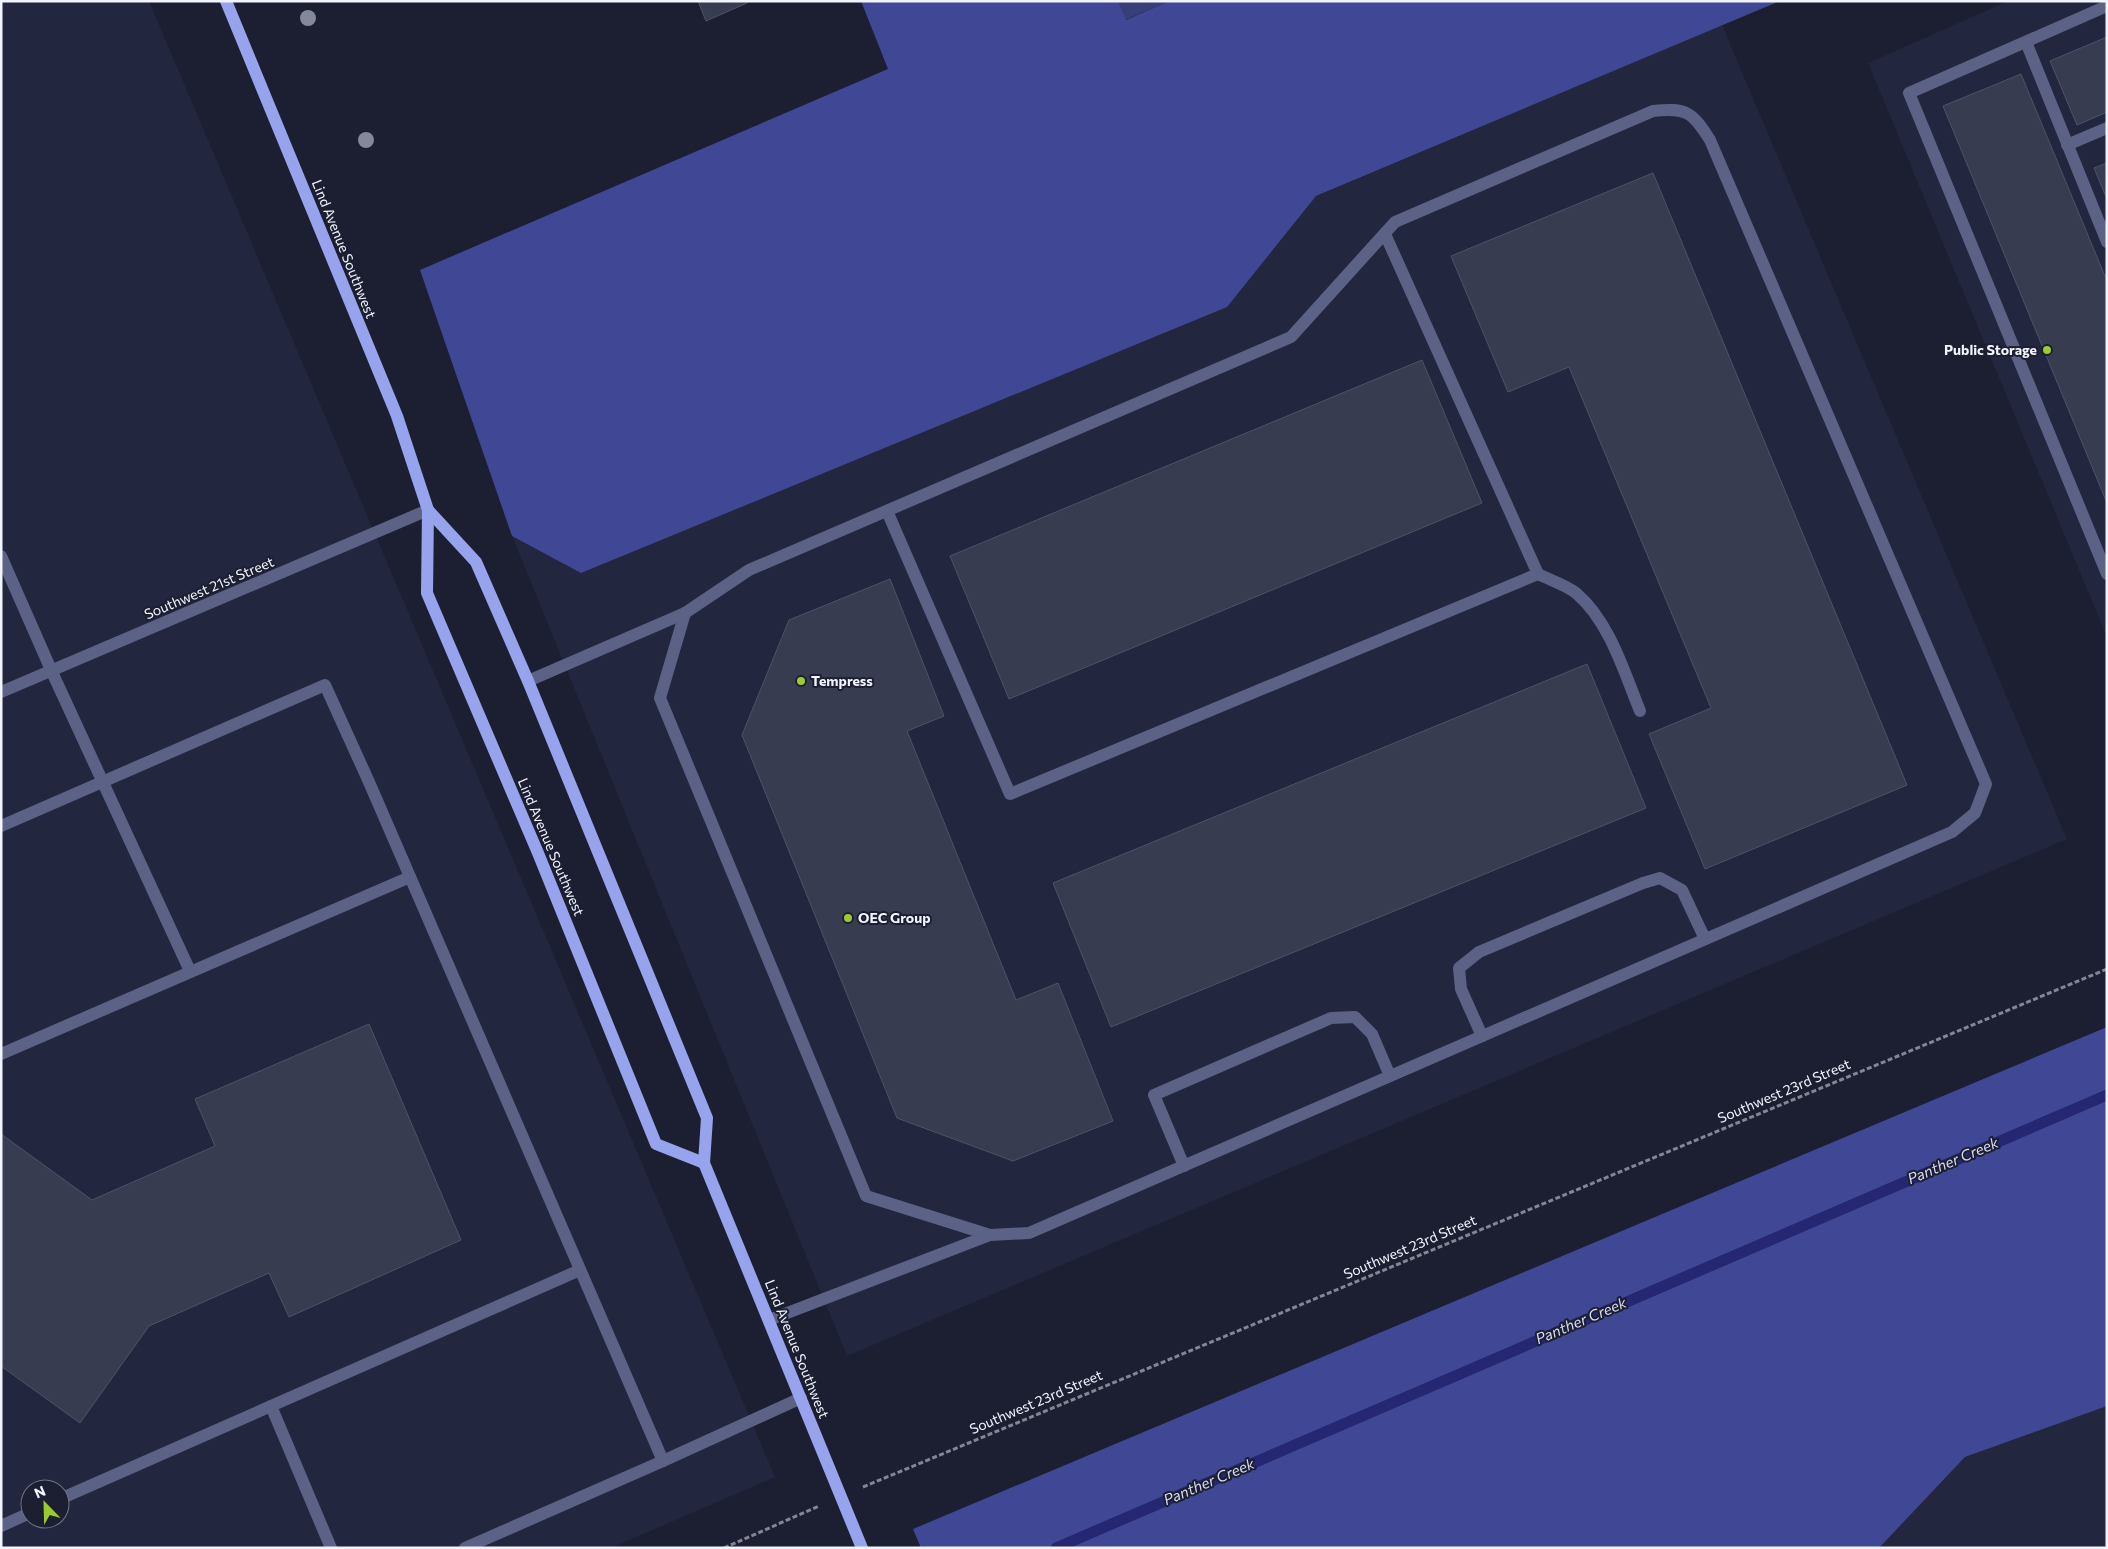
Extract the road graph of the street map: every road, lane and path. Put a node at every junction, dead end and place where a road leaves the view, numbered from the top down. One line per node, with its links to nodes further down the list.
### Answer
1 (226, 1): 8 (main road, Lind Avenue Southwest)
2 (2107, 6): 3 (street)
3 (2026, 42): 5 (street); 12 (street)
4 (2107, 128): 5 (street)
5 (2067, 145): 7 (street)
6 (1385, 234): 9 (street); 11 (street); 21 (street)
7 (2107, 242)
8 (428, 510): 14 (street, Southwest 21st Street); 15 (main road, Lind Avenue Southwest); 27 (main road, Lind Avenue Southwest)
9 (887, 511): 11 (street); 13 (street)
10 (1, 556): 14 (street)
11 (1538, 574): 17 (street)
12 (2107, 574)
13 (685, 613): 15 (street); 29 (street)
14 (52, 672): 16 (street, Southwest 21st Street); 18 (street)
15 (528, 681): 27 (main road, Lind Avenue Southwest)
16 (1, 692)
17 (1640, 711)
18 (103, 782): 19 (street); 20 (street); 23 (street)
19 (1, 826)
20 (410, 877): 23 (street); 30 (street)
21 (1705, 939): 24 (street); 24 (street)
22 (2107, 969): 36 (path, Southwest 23rd Street)
23 (190, 971): 25 (street)
24 (1482, 1036): 26 (street)
25 (1, 1054)
26 (1390, 1076): 28 (street); 28 (street)
27 (704, 1162): 31 (main road, Lind Avenue Southwest)
28 (1184, 1166): 29 (street)
29 (990, 1236): 31 (street)
30 (580, 1270): 33 (street); 34 (street)
31 (769, 1320): 32 (main road, Lind Avenue Southwest)
32 (801, 1398): 34 (street); 36 (main road, Lind Avenue Southwest)
33 (271, 1406): 35 (street); 39 (street)
34 (663, 1461): 40 (street)
35 (70, 1496)
36 (841, 1496): 41 (path, Southwest 23rd Street); 42 (main road, Lind Avenue Southwest)
37 (20, 1517): 38 (street)
38 (1, 1526)
39 (331, 1548)
40 (465, 1548)
41 (724, 1548)
42 (862, 1548)

